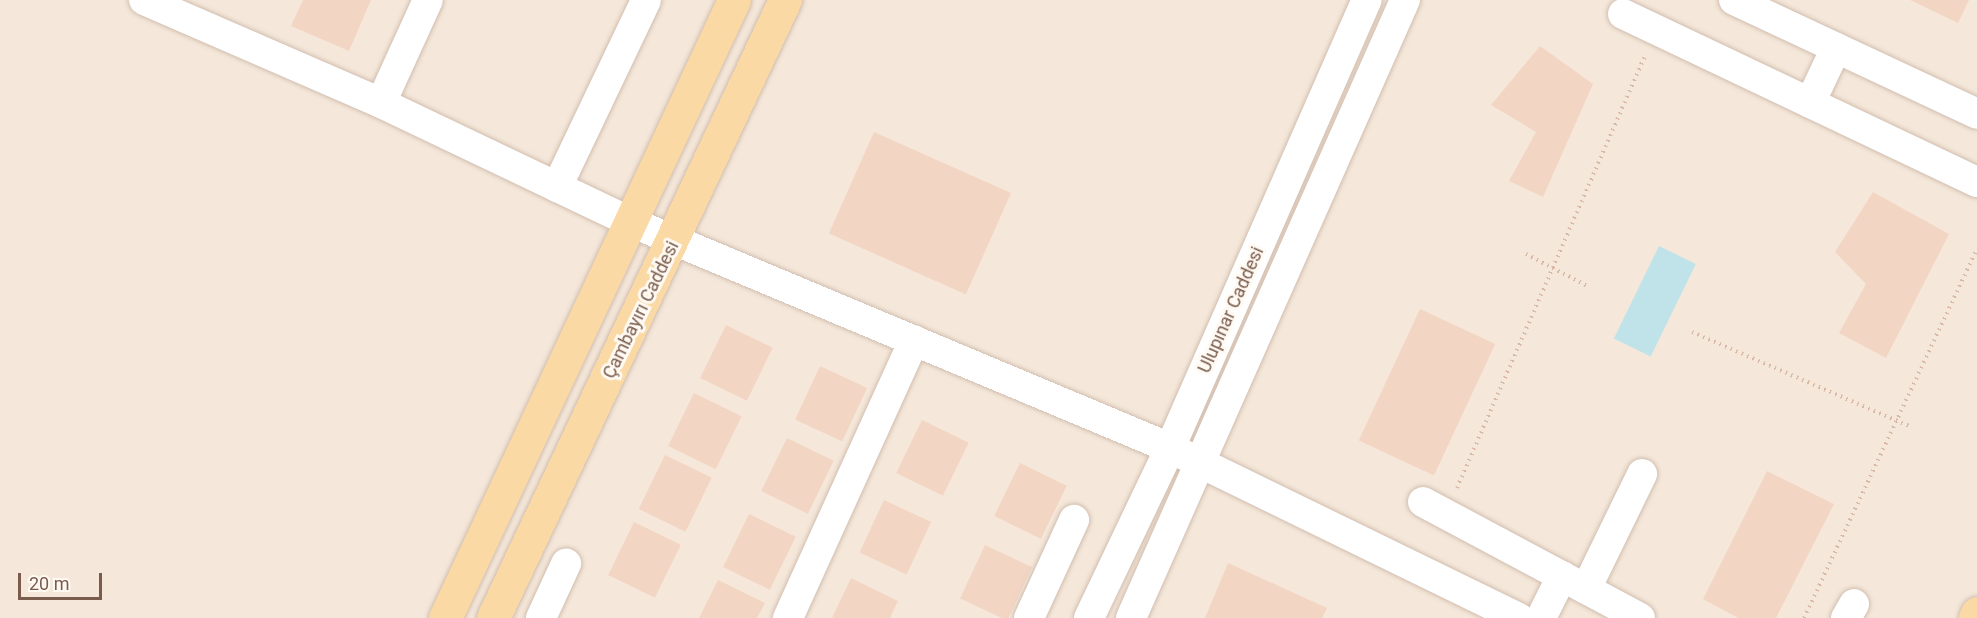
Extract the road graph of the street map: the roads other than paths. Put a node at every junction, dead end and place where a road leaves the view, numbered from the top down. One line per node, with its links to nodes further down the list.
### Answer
1 (145, 0): 11 (street)
2 (428, 0): 11 (street)
3 (646, 0): 15 (street)
4 (734, 0): 16 (main road)
5 (784, 0): 17 (main road, Çambayırı Caddesi)
6 (1367, 0): 19 (street, Ulupınar Caddesi)
7 (1405, 0): 20 (street, Ulupınar Caddesi)
8 (1734, 0): 10 (street)
9 (1623, 14): 12 (street)
10 (1836, 48): 12 (street); 13 (street)
11 (381, 103): 15 (street)
12 (1810, 103): 14 (street)
13 (1977, 114)
14 (1977, 182)
15 (557, 187): 16 (street)
16 (633, 223): 17 (street); 27 (main road)
17 (674, 239): 18 (street); 28 (main road, Çambayırı Caddesi)
18 (914, 340): 19 (street); 30 (street)
19 (1170, 448): 20 (street); 32 (street, Ulupınar Caddesi)
20 (1203, 465): 33 (street, Ulupınar Caddesi); 34 (street)
21 (1642, 474): 25 (street)
22 (1434, 508): 25 (street)
23 (1074, 520): 31 (street)
24 (566, 564): 29 (street)
25 (1574, 583): 35 (street); 36 (street)
26 (1977, 613): 37 (main road)
27 (445, 618)
28 (493, 618)
29 (541, 618)
30 (788, 618)
31 (1029, 618)
32 (1089, 618)
33 (1131, 618)
34 (1519, 618)
35 (1541, 618)
36 (1640, 618)
37 (1975, 618)

